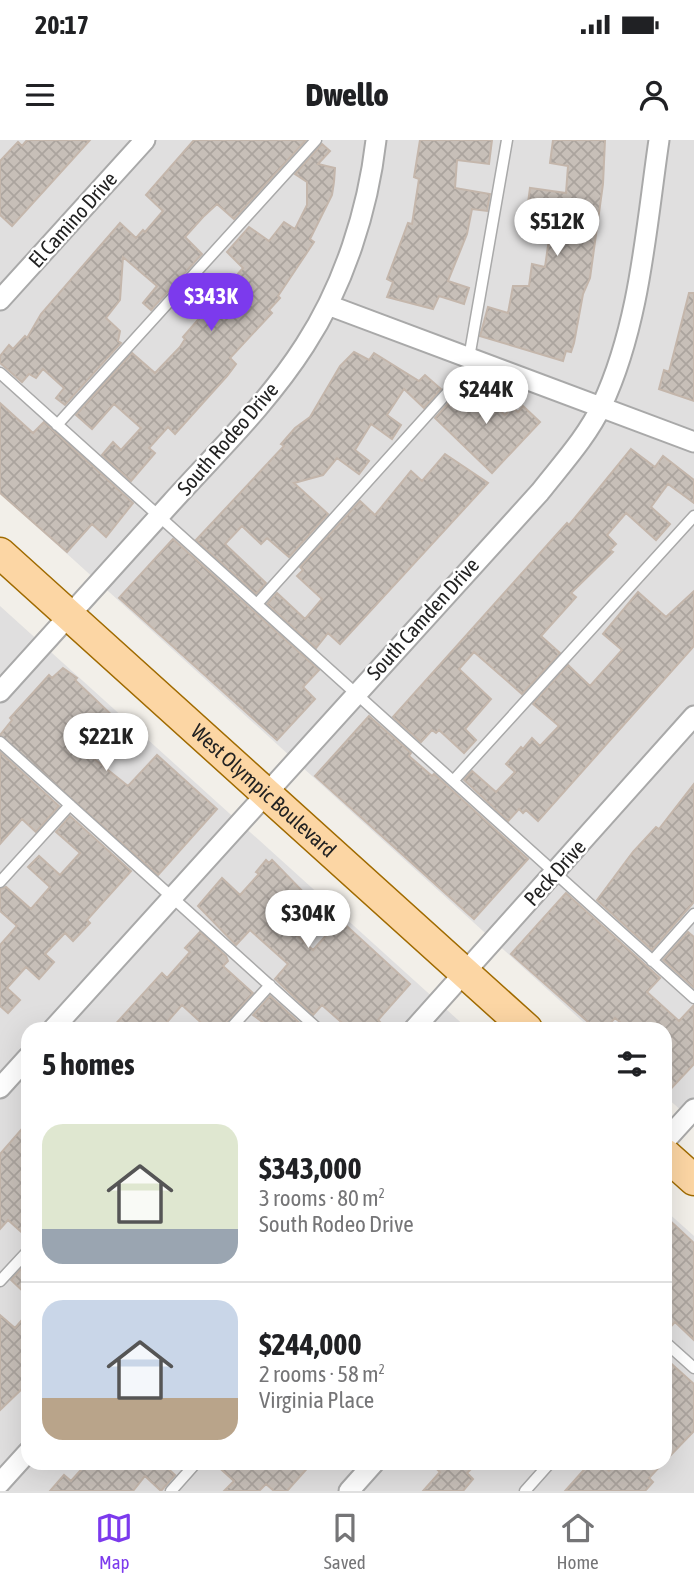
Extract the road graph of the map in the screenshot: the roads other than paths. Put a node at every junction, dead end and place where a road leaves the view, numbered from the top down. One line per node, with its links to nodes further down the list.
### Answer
1 (145, 140): 6 (street, El Camino Drive)
2 (316, 140): 11 (lane)
3 (376, 140): 7 (street, South Rodeo Drive)
4 (508, 140): 8 (lane)
5 (659, 140): 10 (street, South Camden Drive)
6 (0, 300)
7 (328, 304): 8 (street); 14 (street, South Rodeo Drive)
8 (473, 359): 10 (street); 16 (lane)
9 (0, 373): 11 (lane)
10 (601, 407): 12 (street); 19 (street, South Camden Drive)
11 (57, 425): 14 (lane)
12 (694, 442)
13 (694, 516): 22 (lane)
14 (159, 517): 16 (lane); 17 (street, South Rodeo Drive)
15 (0, 553): 17 (main road, West Olympic Boulevard)
16 (257, 604): 19 (lane)
17 (69, 615): 18 (street, South Rodeo Drive); 23 (main road, West Olympic Boulevard)
18 (0, 692)
19 (356, 694): 22 (lane); 23 (street, South Camden Drive)
20 (694, 716): 25 (street, Peck Drive)
21 (0, 742): 24 (lane)
22 (453, 781): 25 (lane)
23 (266, 793): 27 (street, South Camden Drive); 30 (main road, West Olympic Boulevard)
24 (70, 805): 26 (lane); 27 (lane)
25 (556, 873): 29 (lane); 30 (street, Peck Drive)
26 (0, 882)
27 (172, 897): 31 (lane); 33 (street, South Camden Drive)
28 (694, 914): 29 (lane)
29 (652, 961): 32 (lane)
30 (465, 973): 36 (street, Peck Drive); 37 (main road, West Olympic Boulevard)
31 (270, 985): 34 (lane); 35 (lane)
32 (694, 998)
33 (59, 1022)
34 (236, 1022)
35 (310, 1022)
36 (420, 1022)
37 (519, 1022)
38 (21, 1065): 39 (street)
39 (0, 1088)
40 (694, 1109): 41 (street)
41 (672, 1133)
42 (672, 1160): 43 (main road)
43 (694, 1180)
44 (21, 1258): 45 (lane)
45 (0, 1281)
46 (672, 1348): 47 (lane)
47 (694, 1368)
48 (21, 1460): 52 (street)
49 (190, 1470): 53 (lane)
50 (368, 1470): 54 (street)
51 (544, 1470): 55 (lane)
52 (0, 1483)
53 (171, 1491)
54 (349, 1491)
55 (525, 1491)

